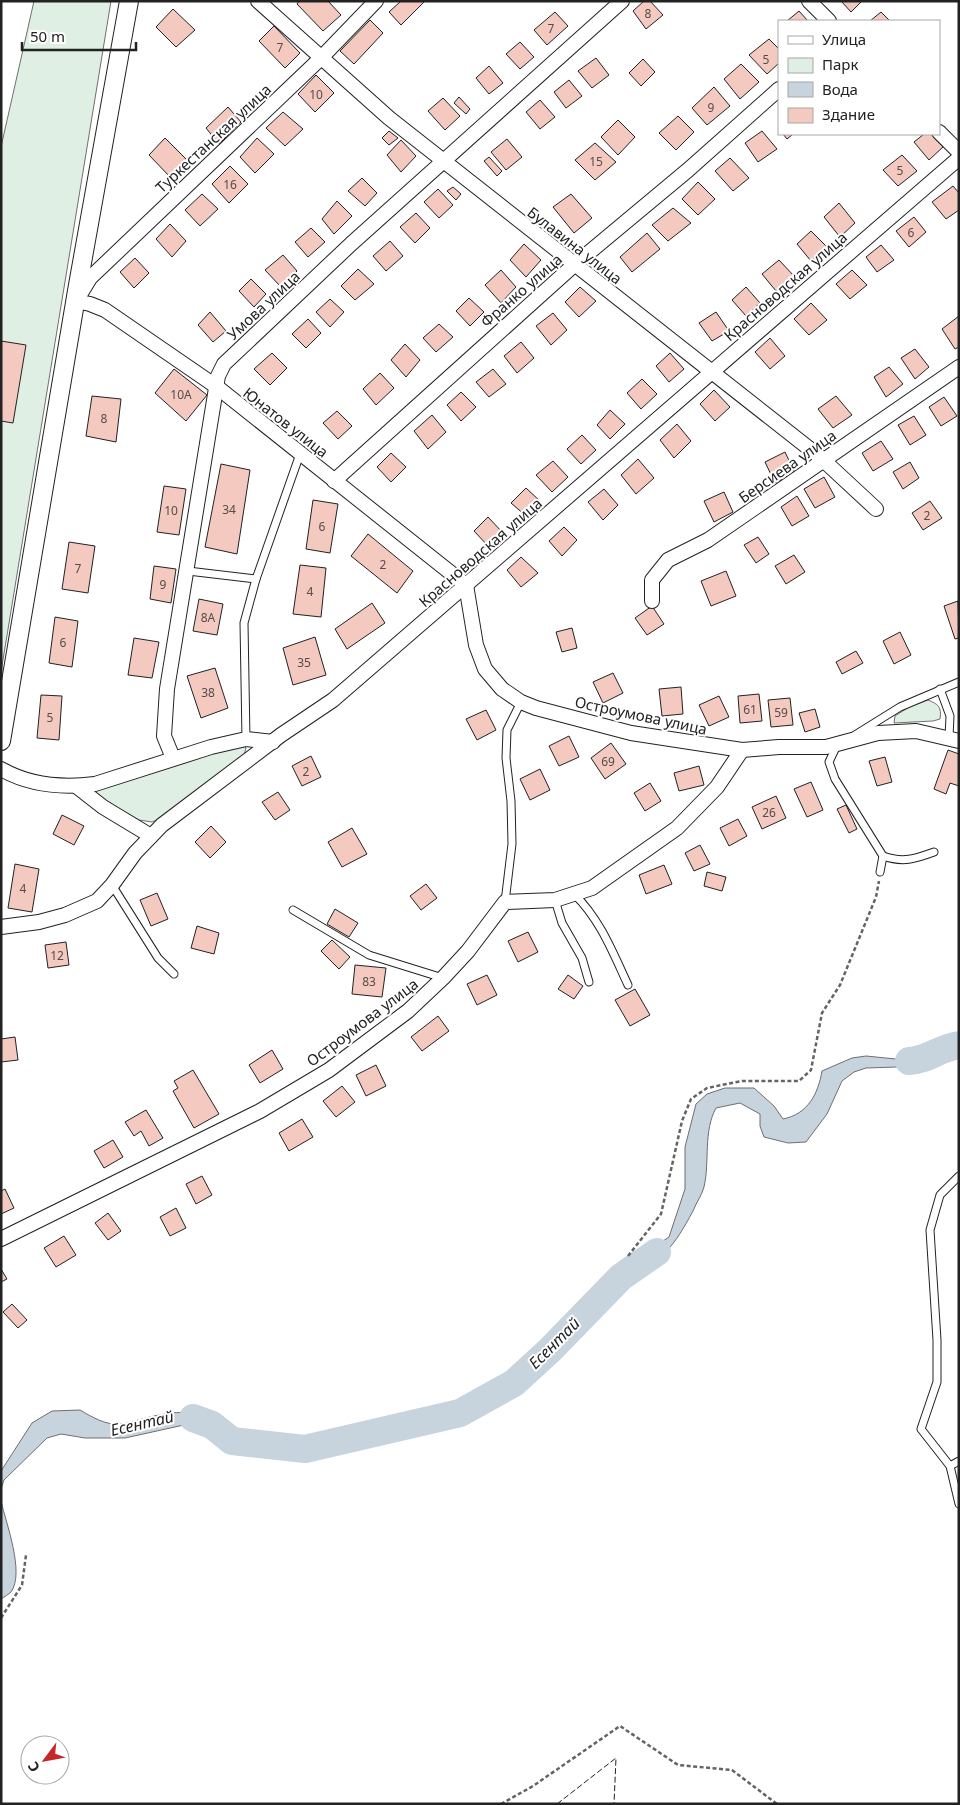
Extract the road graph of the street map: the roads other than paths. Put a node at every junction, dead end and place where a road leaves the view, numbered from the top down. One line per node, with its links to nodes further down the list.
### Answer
1 (129, 1): 14 (street)
2 (258, 1): 7 (street, Булавина улица)
3 (376, 1): 7 (street, Туркестанская улица)
4 (622, 1): 12 (street, Умова улица)
5 (809, 1): 6 (street)
6 (828, 20)
7 (321, 58): 12 (street, Булавина улица); 14 (street, Туркестанская улица)
8 (778, 90): 13 (street, Франко улица)
9 (940, 133): 10 (street)
10 (959, 152)
11 (959, 158): 16 (street, Красноводская улица)
12 (443, 161): 13 (street, Булавина улица); 17 (street, Умова улица)
13 (574, 265): 16 (street, Булавина улица); 20 (street, Франко улица)
14 (76, 301): 17 (street, Юнатов улица); 31 (street)
15 (959, 368): 19 (street, Берсиева улица)
16 (711, 372): 19 (street, Булавина улица); 24 (street, Красноводская улица)
17 (217, 388): 18 (street, Юнатов улица); 22 (street, Умова улица)
18 (300, 454): 20 (street, Юнатов улица); 23 (lane)
19 (824, 461): 21 (street, Булавина улица); 25 (street, Берсиева улица)
20 (334, 480): 24 (street, Юнатов улица)
21 (876, 509)
22 (188, 571): 23 (lane); 35 (street, Умова улица)
23 (256, 580): 29 (lane)
24 (466, 585): 28 (street, Остроумова улица); 32 (street, Красноводская улица)
25 (652, 601)
26 (959, 682): 27 (lane)
27 (940, 689): 30 (lane); 33 (lane)
28 (521, 702): 34 (street, Остроумова улица); 45 (lane)
29 (246, 739): 32 (street); 35 (street)
30 (954, 739): 33 (street, Остроумова улица)
31 (1, 741)
32 (273, 742): 38 (street, Красноводская улица)
33 (836, 746): 34 (street, Остроумова улица); 40 (lane)
34 (742, 750): 43 (street)
35 (173, 758): 37 (street)
36 (1, 769): 37 (street)
37 (76, 786): 38 (street)
38 (151, 836): 42 (street, Красноводская улица)
39 (934, 852): 40 (lane)
40 (883, 856): 41 (lane)
41 (880, 872)
42 (112, 885): 47 (street, Красноводская улица); 48 (lane)
43 (574, 894): 44 (street); 51 (lane)
44 (555, 900): 45 (street); 50 (lane)
45 (506, 902): 49 (street, Остроумова улица)
46 (294, 910): 49 (lane)
47 (1, 927)
48 (174, 974)
49 (444, 978): 53 (street, Остроумова улица)
50 (589, 982)
51 (628, 985)
52 (959, 1176): 55 (lane)
53 (1, 1239)
54 (959, 1461): 55 (lane)
55 (950, 1466): 56 (lane)
56 (959, 1504)

